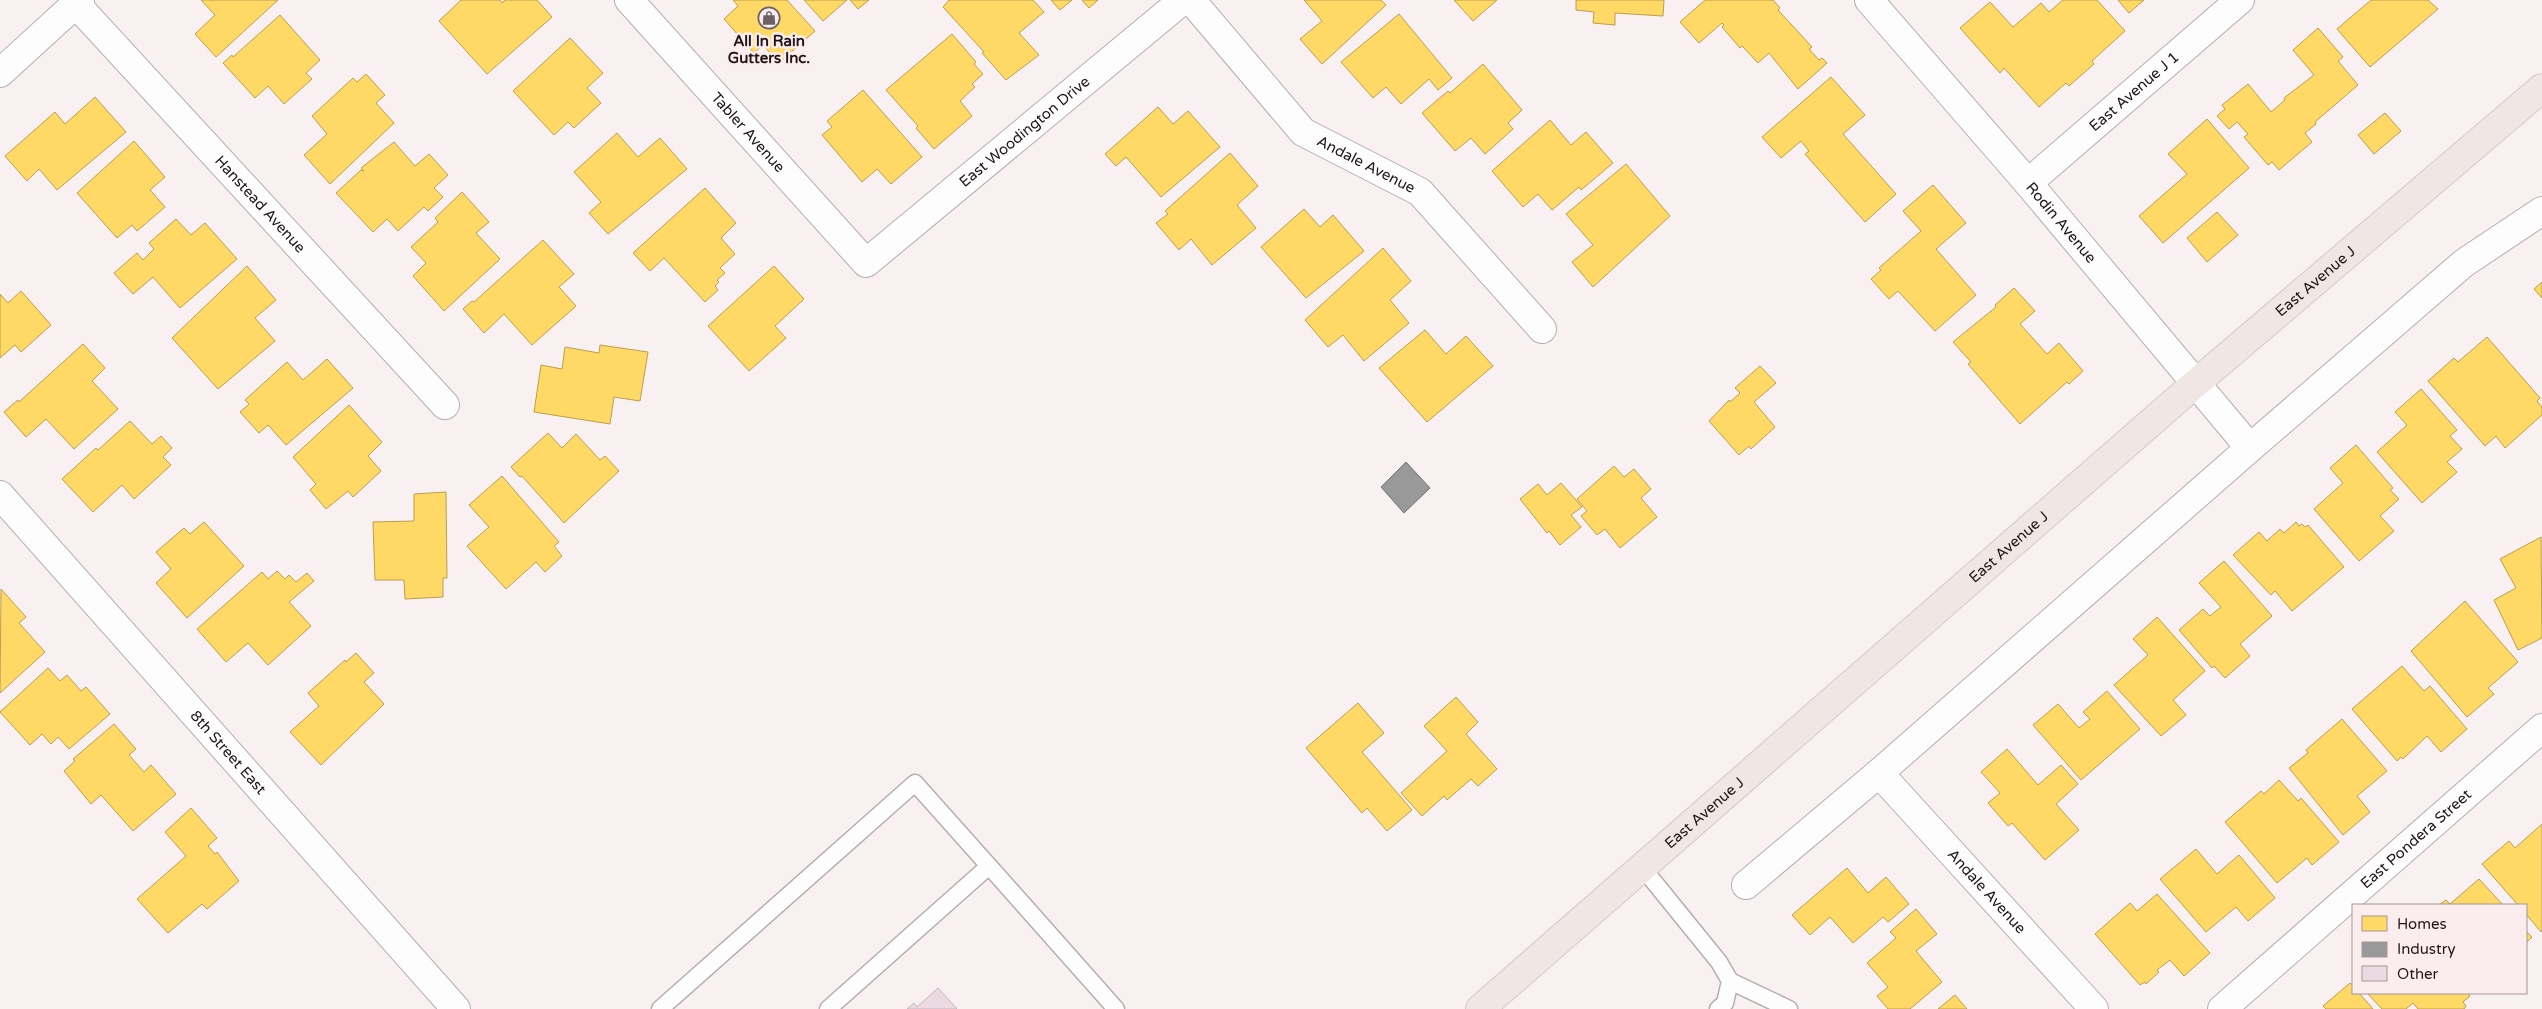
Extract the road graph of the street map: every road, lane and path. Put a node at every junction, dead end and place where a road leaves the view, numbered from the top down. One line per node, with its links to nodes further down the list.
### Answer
1 (629, 0): 11 (street, Tabler Avenue)
2 (1183, 0): 11 (street, East Woodington Drive)
3 (1191, 0): 12 (street, Andale Avenue)
4 (1869, 0): 9 (street, Rodin Avenue)
5 (2240, 0): 9 (street, East Avenue J 1)
6 (78, 2): 7 (street); 14 (street, Hanstead Avenue)
7 (0, 73)
8 (2542, 88): 13 (main road, East Avenue J)
9 (2028, 183): 13 (street, Rodin Avenue)
10 (2542, 211): 15 (street)
11 (866, 263)
12 (1542, 329)
13 (2196, 383): 15 (street, Rodin Avenue); 20 (main road, East Avenue J)
14 (446, 405)
15 (2250, 448): 18 (street)
16 (0, 495): 23 (street, 8th Street East)
17 (2542, 728): 31 (street, East Pondera Street)
18 (1879, 774): 21 (street); 30 (street, Andale Avenue)
19 (989, 866): 24 (lane); 25 (lane); 26 (lane)
20 (1642, 867): 22 (lane); 27 (main road, East Avenue J)
21 (1746, 885)
22 (1730, 981): 28 (lane); 29 (lane)
23 (456, 1009)
24 (660, 1009)
25 (828, 1009)
26 (1116, 1009)
27 (1480, 1009)
28 (1718, 1009)
29 (1788, 1009)
30 (2094, 1009)
31 (2222, 1009)

